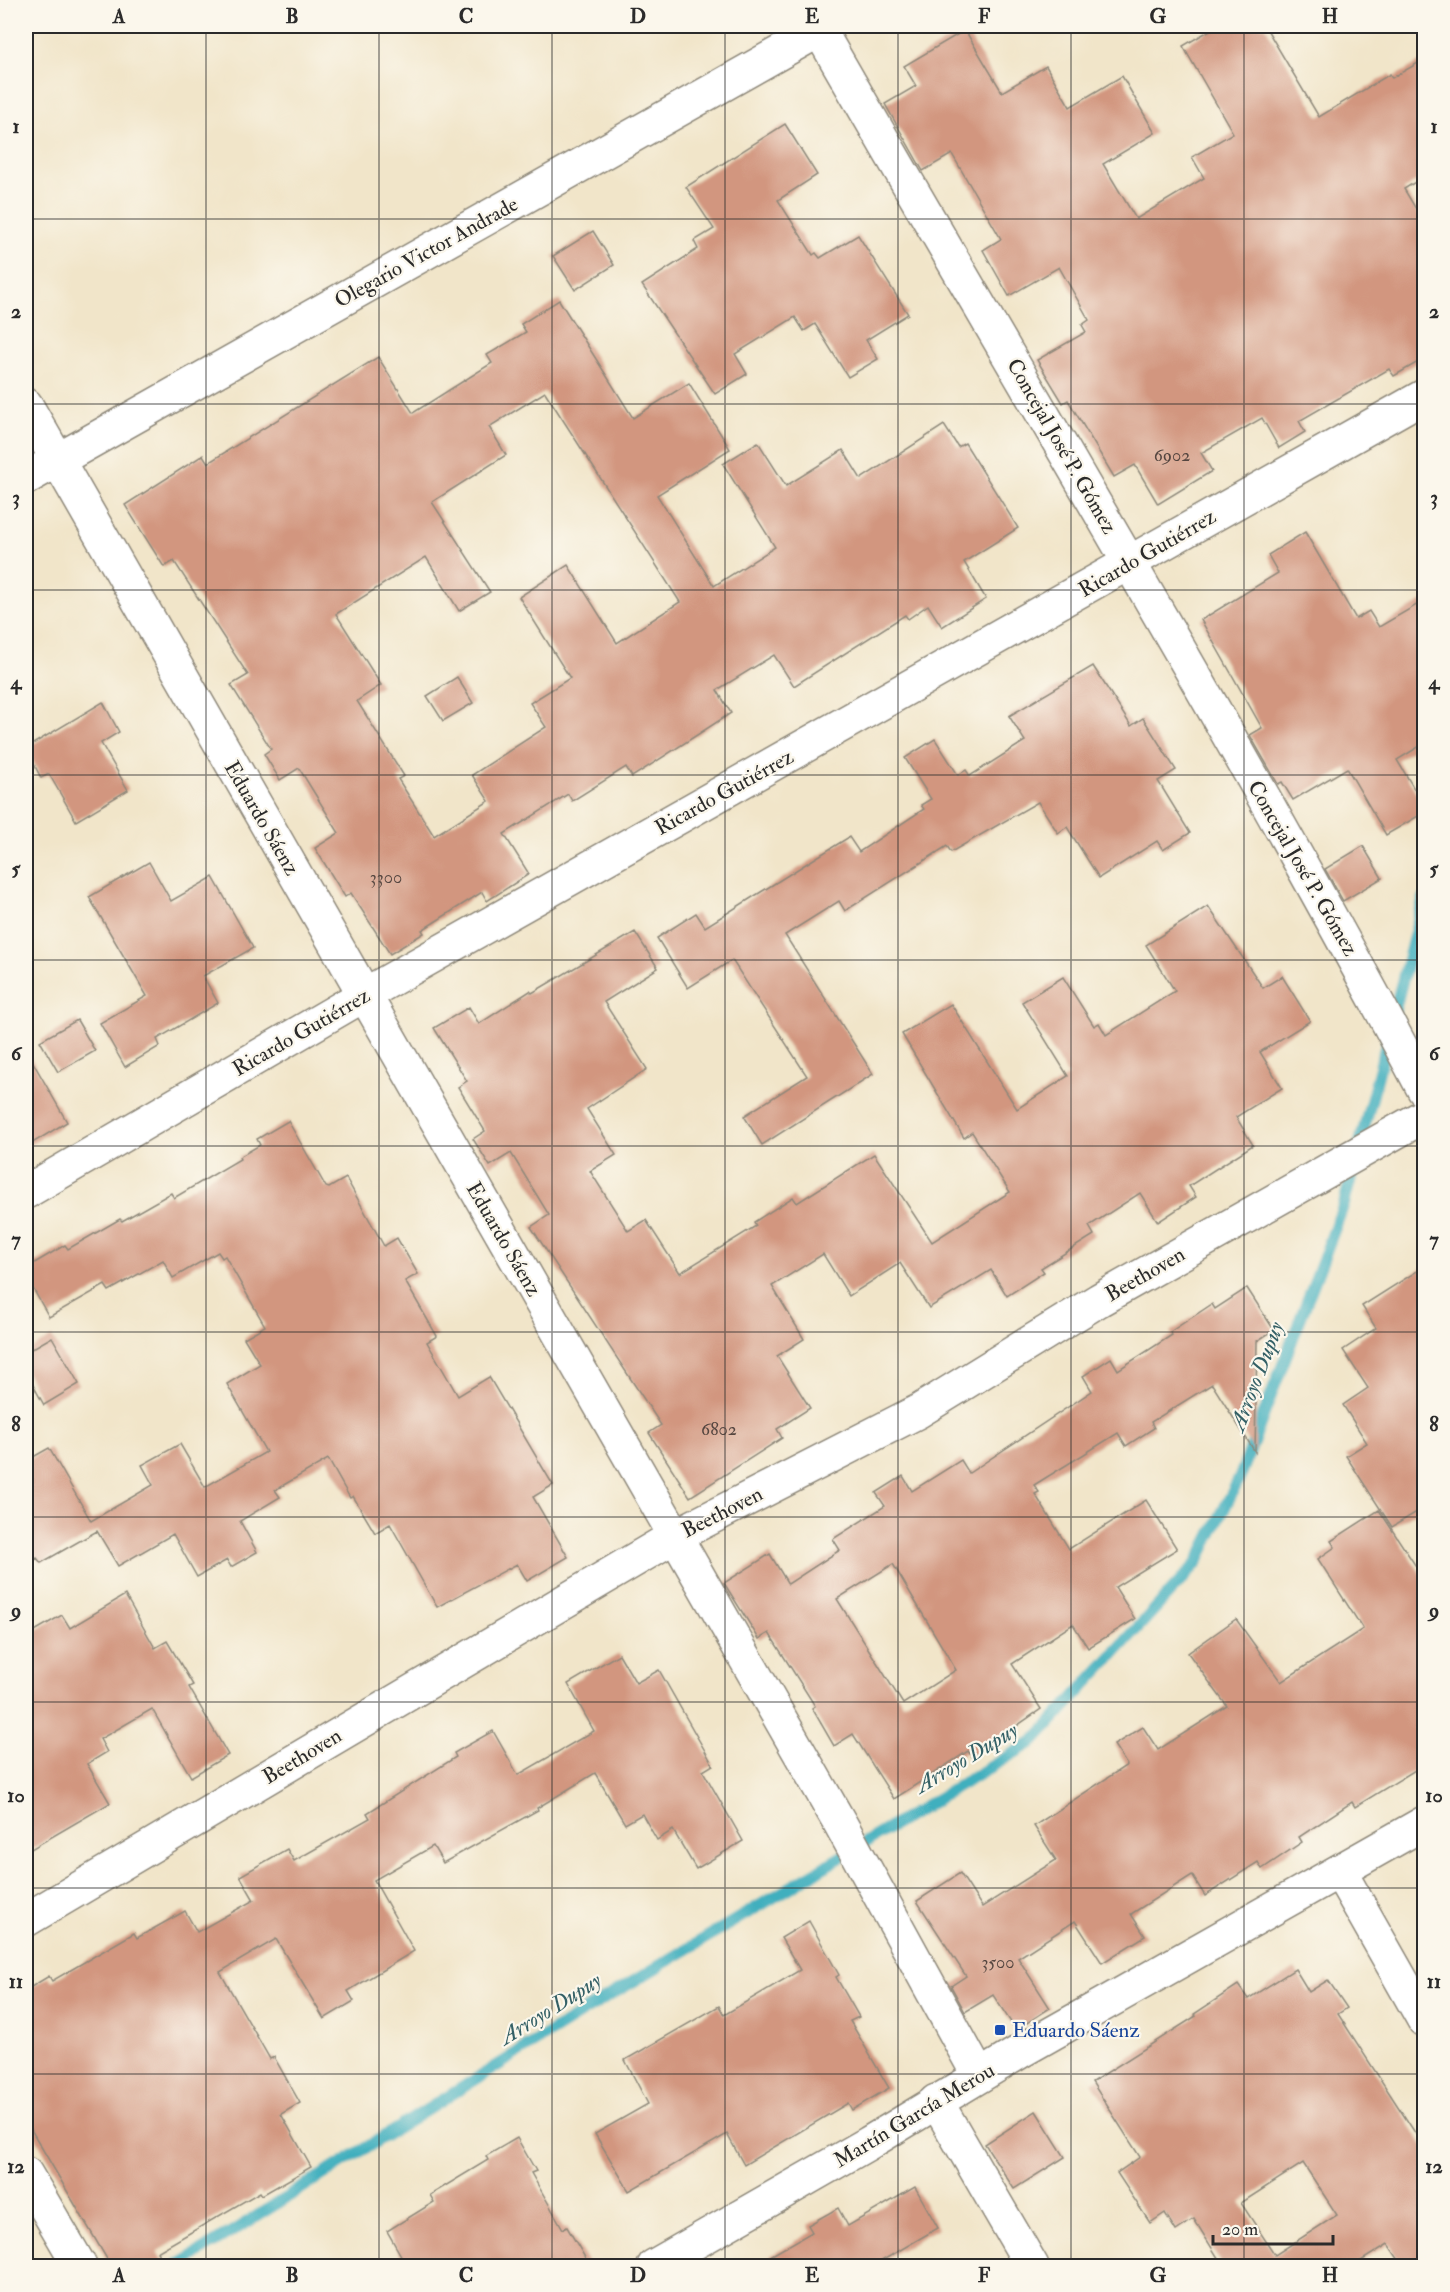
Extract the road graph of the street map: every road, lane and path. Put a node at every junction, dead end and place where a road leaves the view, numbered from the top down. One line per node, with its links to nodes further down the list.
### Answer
1 (821, 27): 4 (street, Olegario Victor Andrade); 6 (street, Concejal José P. Gómez)
2 (1425, 396): 6 (street, Ricardo Gutiérrez)
3 (26, 405): 4 (street, Eduardo Sáenz)
4 (57, 460): 5 (street, Olegario Victor Andrade); 7 (street, Eduardo Sáenz)
5 (26, 478)
6 (1131, 563): 7 (street, Ricardo Gutiérrez); 8 (street, Concejal José P. Gómez)
7 (364, 995): 10 (street, Ricardo Gutiérrez); 11 (street, Eduardo Sáenz)
8 (1425, 1090)
9 (1425, 1116): 11 (street, Beethoven)
10 (26, 1192)
11 (675, 1536): 14 (street, Beethoven); 16 (street, Eduardo Sáenz)
12 (1425, 1823): 13 (street, Martín García Merou)
13 (1340, 1872): 15 (street); 16 (street, Martín García Merou)
14 (26, 1920)
15 (1425, 2020)
16 (979, 2076): 17 (street, Martín García Merou)
17 (936, 2101): 20 (street, Martín García Merou); 21 (street)
18 (26, 2174): 19 (street)
19 (80, 2266)
20 (654, 2266)
21 (1032, 2266)

